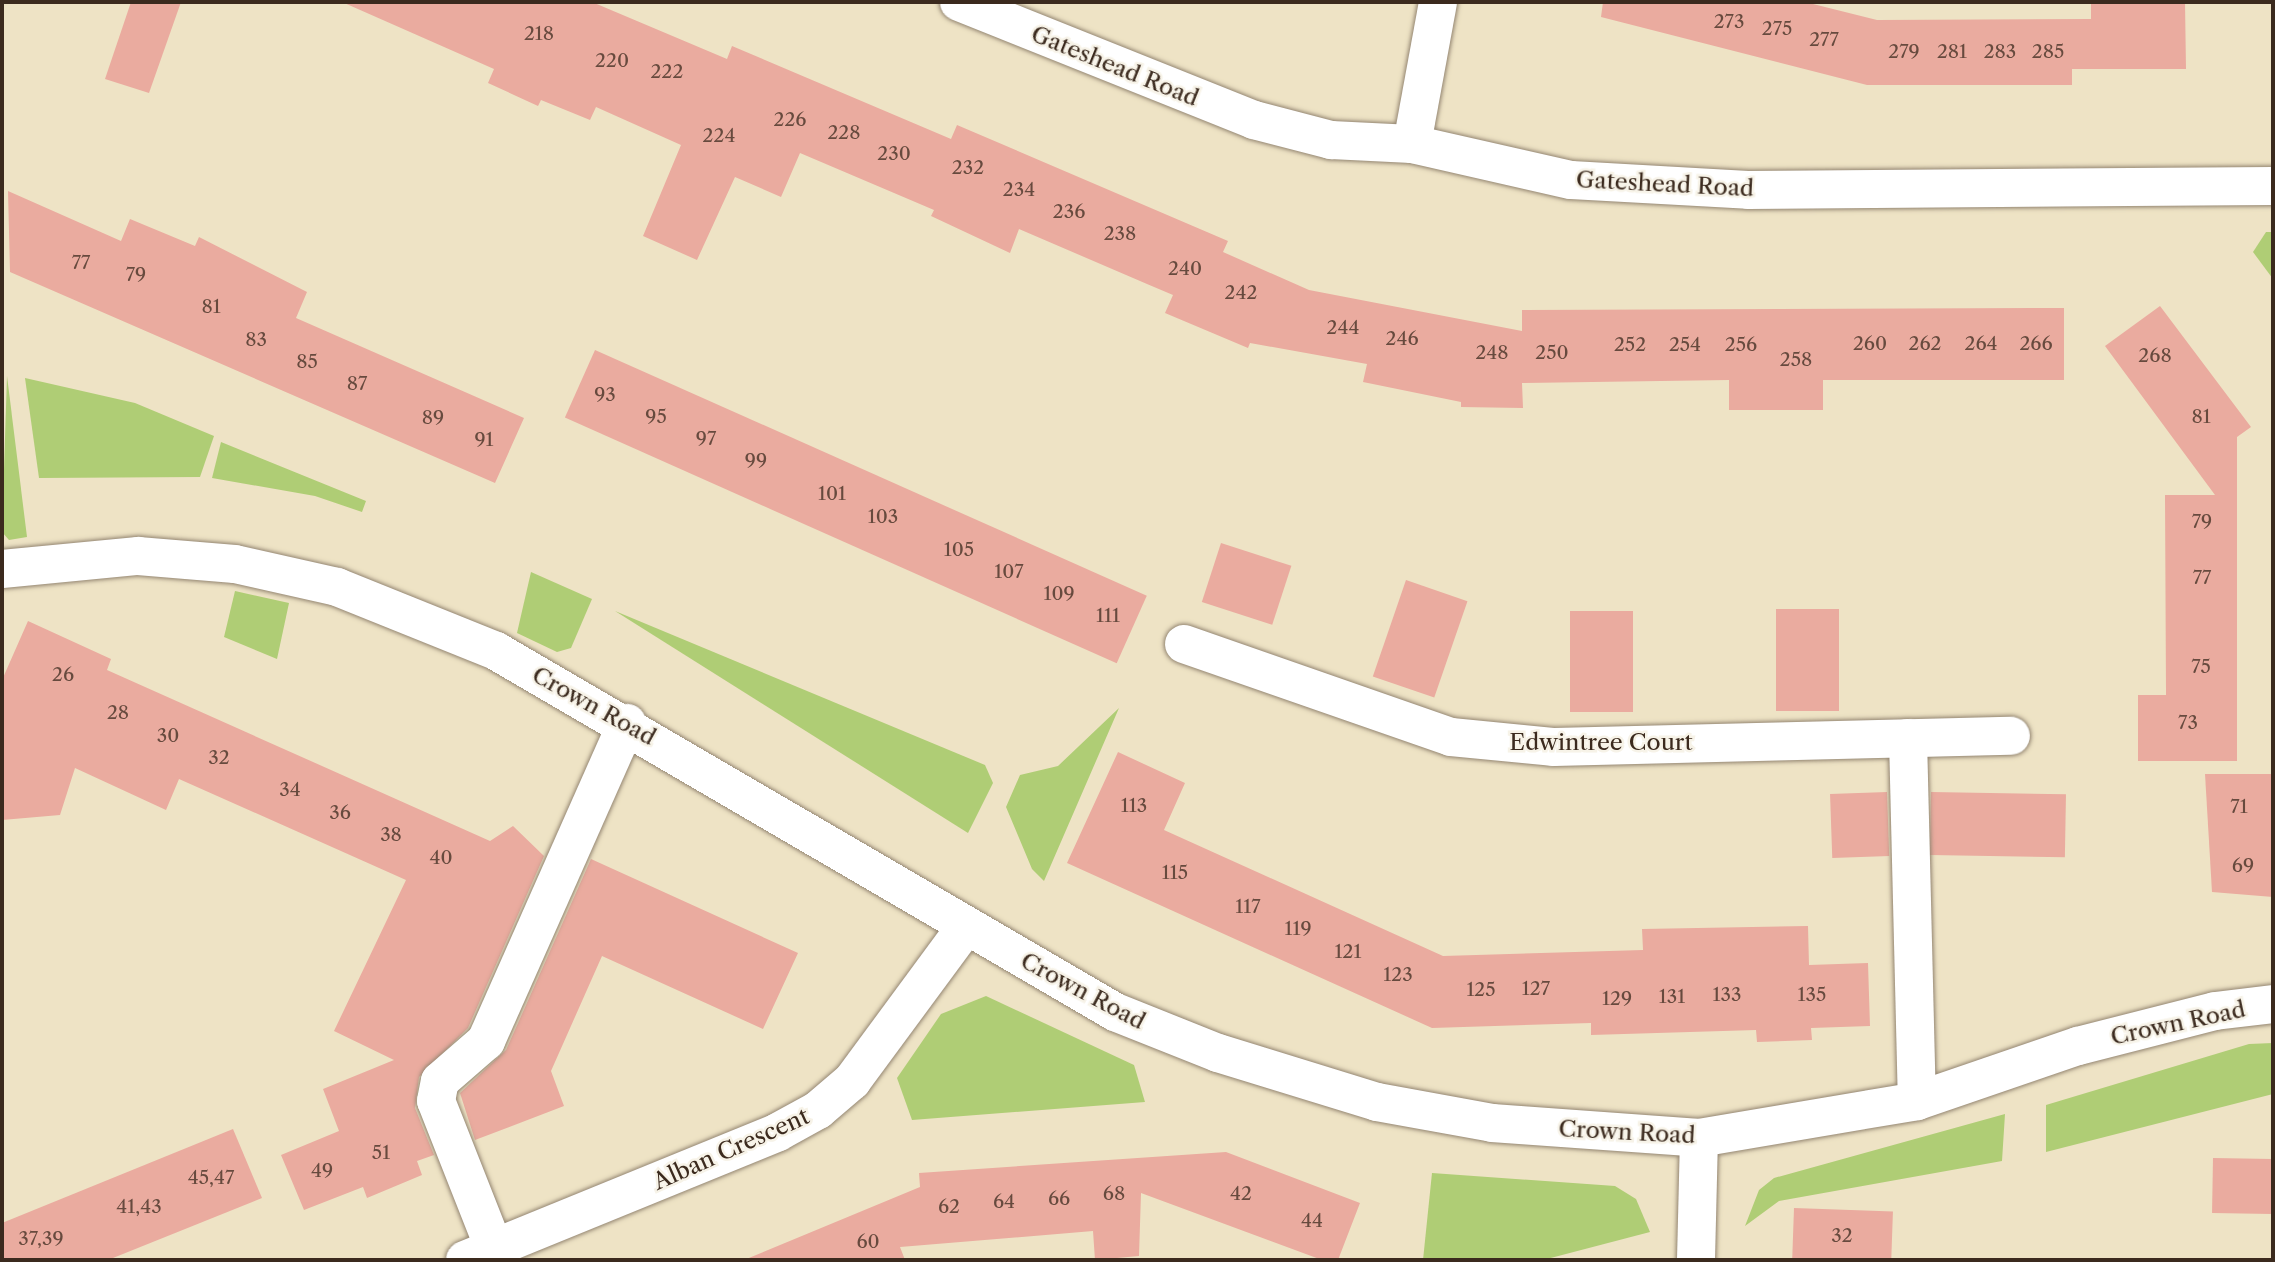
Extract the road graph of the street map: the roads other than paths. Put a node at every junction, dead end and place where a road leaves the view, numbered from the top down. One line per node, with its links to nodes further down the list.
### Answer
1 (960, 2): 3 (street, Gateshead Road)
2 (1438, 2): 3 (street)
3 (1412, 144): 4 (street, Gateshead Road)
4 (2273, 186)
5 (2, 569): 7 (street, Crown Road)
6 (1184, 644): 9 (street, Edwintree Court)
7 (626, 723): 10 (street, Crown Road); 14 (street)
8 (2011, 736): 9 (street, Edwintree Court)
9 (1908, 738): 12 (street)
10 (965, 928): 13 (street, Crown Road); 14 (street, Alban Crescent)
11 (2273, 1003): 12 (street, Crown Road)
12 (1917, 1101): 13 (street, Crown Road)
13 (1699, 1138): 15 (street)
14 (480, 1254)
15 (1696, 1260)

